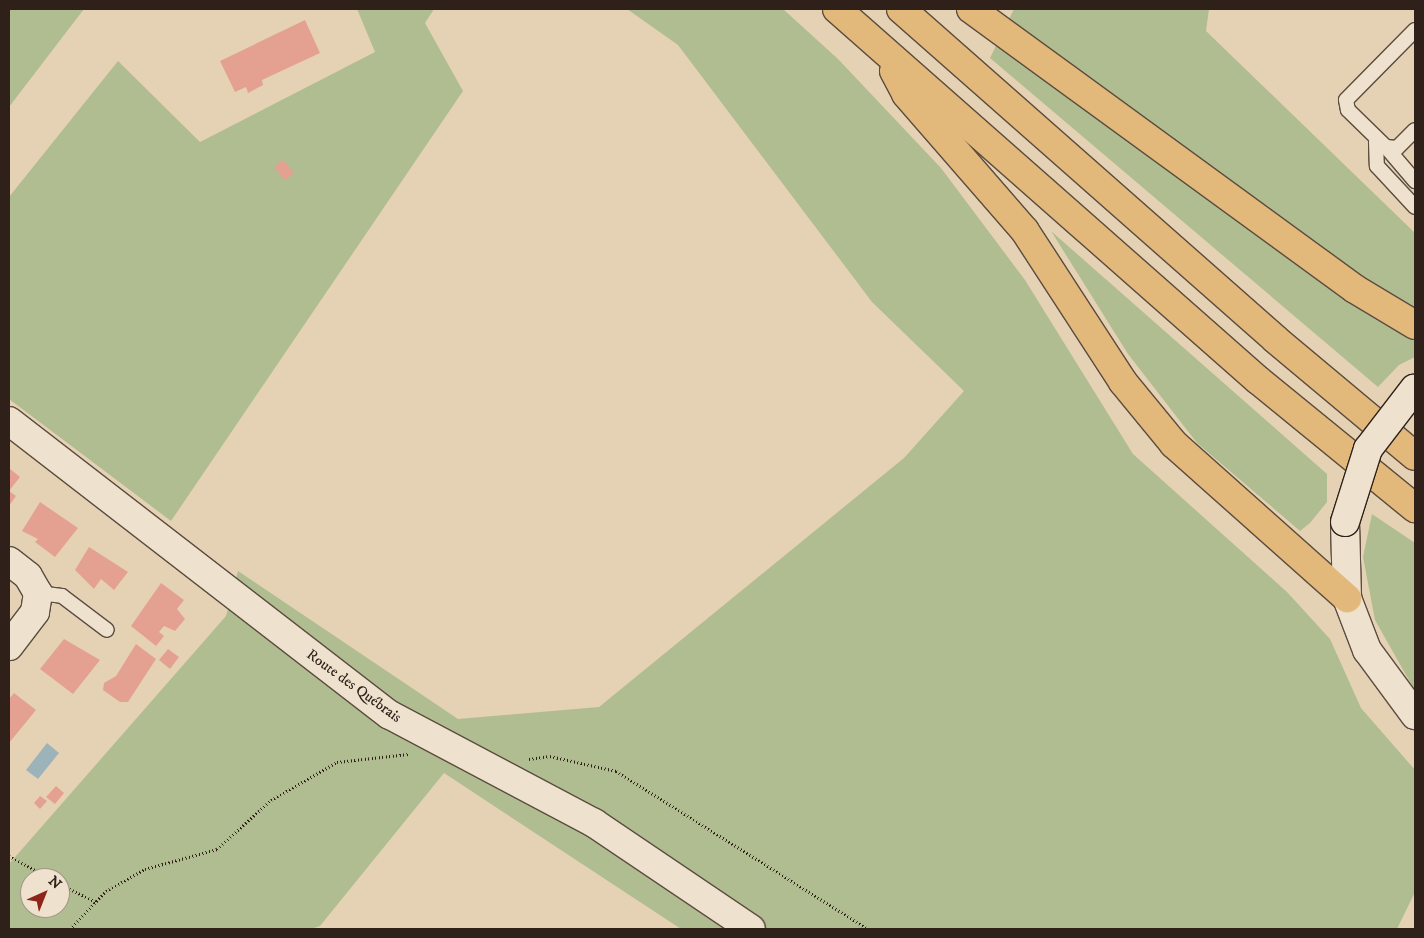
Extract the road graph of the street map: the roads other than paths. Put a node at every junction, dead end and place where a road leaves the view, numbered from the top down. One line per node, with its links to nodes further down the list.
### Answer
1 (837, 9): 5 (highway)
2 (901, 9): 13 (highway)
3 (971, 9): 10 (highway)
4 (1415, 30): 7 (lane)
5 (883, 50): 14 (highway); 17 (highway)
6 (1415, 130): 7 (lane)
7 (1381, 144): 8 (lane); 9 (lane)
8 (1415, 181)
9 (1415, 207)
10 (1415, 325)
11 (1415, 388): 17 (street, bridge)
12 (9, 421): 21 (street, Route des Québrais)
13 (1415, 456)
14 (1415, 508)
15 (9, 561): 16 (street)
16 (38, 593): 18 (lane); 19 (street)
17 (1347, 598): 20 (street)
18 (107, 630)
19 (9, 646)
20 (1415, 715)
21 (751, 929)

